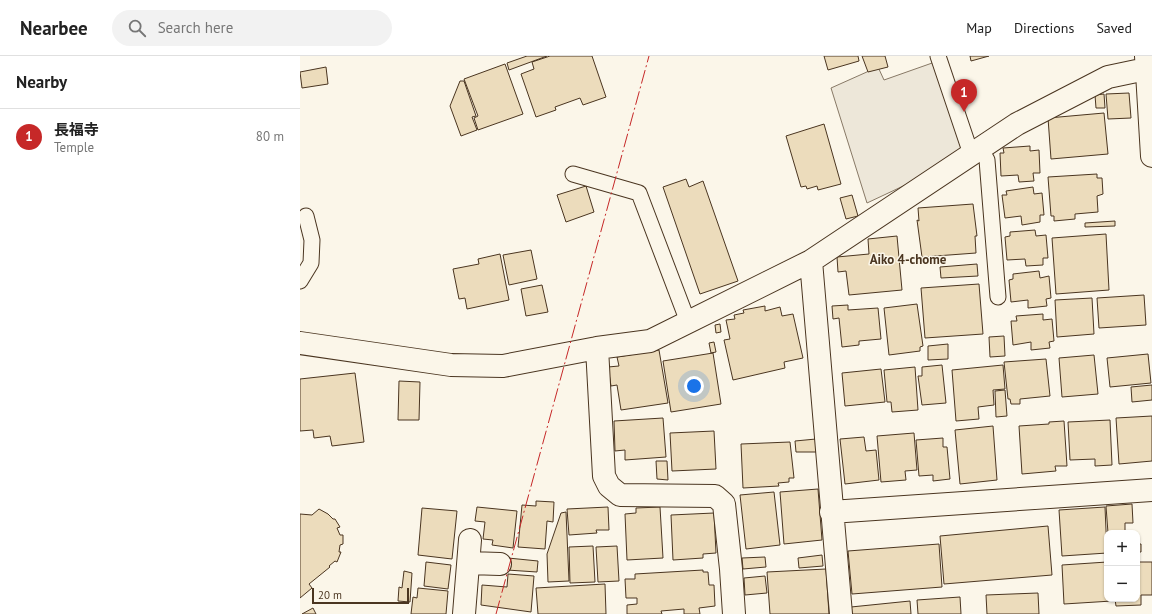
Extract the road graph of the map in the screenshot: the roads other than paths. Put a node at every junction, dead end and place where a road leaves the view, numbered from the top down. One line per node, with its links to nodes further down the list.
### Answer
1 (938, 56): 3 (lane)
2 (1148, 65): 3 (street); 4 (street)
3 (975, 151): 7 (street); 9 (lane)
4 (1152, 156)
5 (573, 174): 10 (lane)
6 (306, 216): 8 (lane)
7 (811, 262): 10 (street); 14 (street)
8 (300, 281)
9 (998, 297)
10 (688, 322): 12 (street)
11 (300, 343): 12 (street)
12 (597, 348): 19 (street)
13 (1152, 490): 14 (street)
14 (831, 512): 20 (street)
15 (470, 540): 16 (street)
16 (469, 563): 17 (street); 18 (street)
17 (500, 564)
18 (464, 614)
19 (734, 614)
20 (841, 614)

